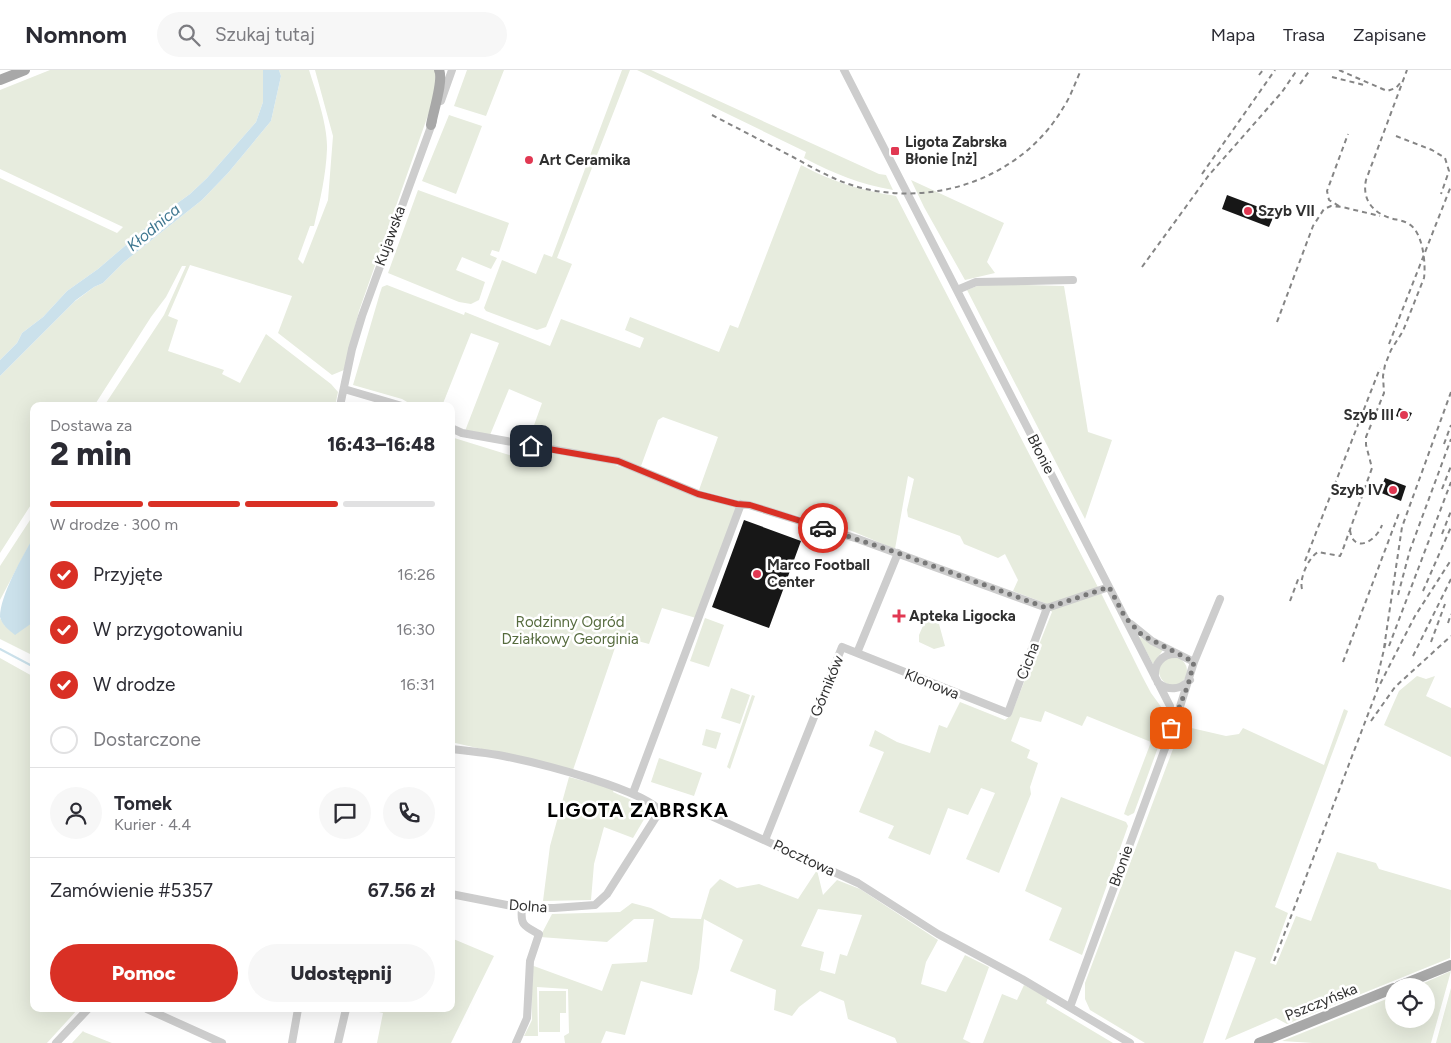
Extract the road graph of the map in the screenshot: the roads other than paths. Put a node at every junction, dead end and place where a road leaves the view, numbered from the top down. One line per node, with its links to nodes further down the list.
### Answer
1 (25, 70): 5 (main road)
2 (439, 70): 6 (main road)
3 (452, 70): 6 (street, Kujawska)
4 (844, 70): 8 (street, Błonie)
5 (0, 80)
6 (431, 125): 9 (street, Kujawska)
7 (1072, 280): 8 (street)
8 (957, 290): 15 (street, Błonie)
9 (344, 389): 10 (street, Kujawska); 11 (street)
10 (341, 402)
11 (388, 402)
12 (455, 430): 13 (street)
13 (741, 504): 14 (street); 27 (street)
14 (898, 553): 17 (street); 19 (street, Górników)
15 (1109, 587): 17 (street); 18 (street, Błonie)
16 (1220, 599): 21 (street, Błonie)
17 (1047, 608): 24 (street, Cicha)
18 (1125, 617): 20 (street, Błonie); 22 (street, Błonie)
19 (856, 653): 24 (street, Klonowa); 29 (street, Górników)
20 (1179, 654): 21 (street, Błonie); 22 (street)
21 (1194, 662): 23 (street, Błonie)
22 (1156, 680): 23 (street); 25 (street, Błonie)
23 (1190, 680): 25 (street, Błonie)
24 (1008, 713)
25 (1172, 726): 35 (street, Błonie)
26 (455, 749): 27 (street)
27 (632, 793): 28 (street)
28 (662, 813): 29 (street, Pocztowa); 31 (street, Dolna)
29 (764, 840): 35 (street, Pocztowa)
30 (455, 895): 31 (street, Dolna)
31 (522, 908): 44 (street)
32 (1451, 965): 33 (main road)
33 (1419, 978)
34 (1385, 992): 46 (main road, Pszczyńska)
35 (1070, 1007): 45 (street, Pocztowa)
36 (85, 1012): 40 (street)
37 (154, 1012): 41 (street)
38 (297, 1012): 42 (street)
39 (345, 1012): 43 (street)
40 (56, 1043)
41 (222, 1043)
42 (292, 1043)
43 (338, 1043)
44 (516, 1043)
45 (1130, 1043)
46 (1259, 1043)

